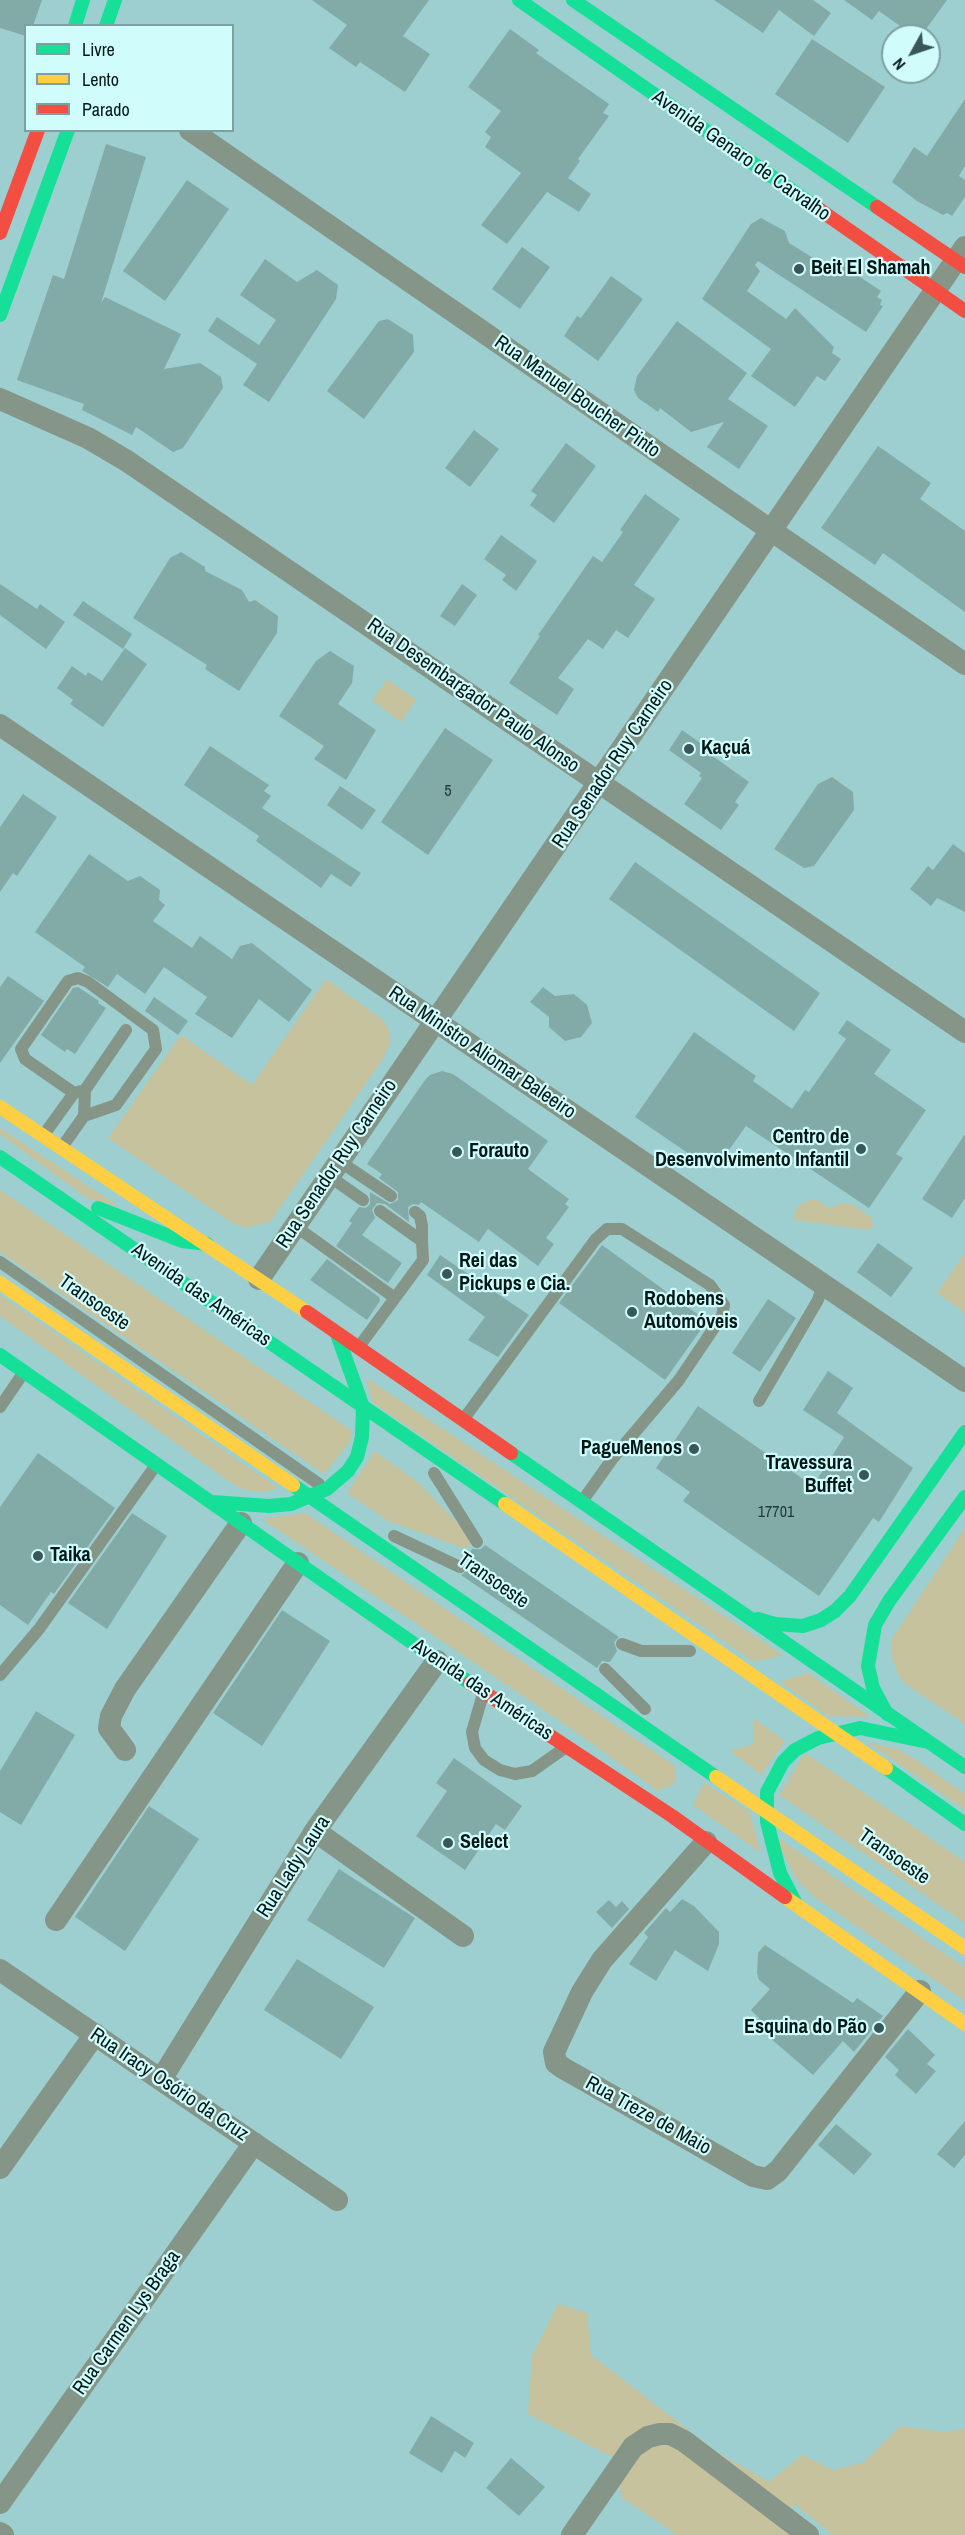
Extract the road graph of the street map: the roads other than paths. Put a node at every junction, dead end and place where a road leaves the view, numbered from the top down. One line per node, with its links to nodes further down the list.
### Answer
1 (84, 0): 5 (main road)
2 (115, 0): 6 (main road)
3 (519, 0): 8 (main road, Avenida Genaro de Carvalho)
4 (573, 0): 7 (main road, Avenida Genaro de Carvalho)
5 (76, 24)
6 (107, 24)
7 (661, 71): 8 (main road); 8 (main road); 16 (main road, Avenida Genaro de Carvalho)
8 (651, 94): 17 (main road, Avenida Genaro de Carvalho)
9 (37, 132): 13 (main road)
10 (67, 132): 14 (main road)
11 (192, 132): 21 (street, Rua Manuel Boucher Pinto)
12 (0, 170): 13 (street)
13 (21, 178): 14 (street); 15 (main road)
14 (47, 186): 19 (main road)
15 (0, 233)
16 (962, 258): 17 (street, Rua Senador Ruy Carneiro)
17 (935, 290): 18 (main road, Avenida Genaro de Carvalho); 21 (street, Rua Senador Ruy Carneiro)
18 (965, 310)
19 (0, 315)
20 (0, 399): 24 (street, Rua Desembargador Paulo Alonso)
21 (771, 531): 22 (street, Rua Manuel Boucher Pinto); 24 (street, Rua Senador Ruy Carneiro)
22 (965, 664)
23 (0, 725): 25 (street, Rua Ministro Aliomar Baleeiro)
24 (600, 783): 25 (street, Rua Senador Ruy Carneiro); 27 (street, Rua Desembargador Paulo Alonso)
25 (436, 1021): 34 (street, Rua Senador Ruy Carneiro); 46 (street, Rua Ministro Aliomar Baleeiro)
26 (126, 1030): 28 (lane)
27 (965, 1032)
28 (80, 1091): 30 (lane); 30 (lane); 31 (lane)
29 (0, 1107): 31 (main road)
30 (84, 1116): 32 (lane)
31 (43, 1136): 32 (main road)
32 (62, 1148): 42 (main road)
33 (0, 1157): 36 (main road, Avenida das Américas)
34 (334, 1169): 35 (lane); 37 (lane); 40 (street, Rua Senador Ruy Carneiro)
35 (391, 1196)
36 (60, 1198): 42 (main road); 55 (main road, Avenida das Américas)
37 (363, 1200)
38 (380, 1211): 41 (lane)
39 (415, 1212): 41 (lane)
40 (294, 1227): 44 (street, Rua Senador Ruy Carneiro); 47 (lane)
41 (422, 1240): 47 (lane)
42 (207, 1244): 44 (main road)
43 (0, 1262): 59 (lane, Transoeste)
44 (259, 1279): 48 (main road)
45 (0, 1283): 61 (main road)
46 (823, 1284): 52 (street, Rua Ministro Aliomar Baleeiro); 53 (lane)
47 (395, 1298): 49 (lane)
48 (338, 1336): 49 (main road); 55 (main road)
49 (357, 1349): 56 (main road)
50 (0, 1355): 51 (main road, Avenida das Américas)
51 (24, 1371): 54 (lane); 58 (main road, Avenida das Américas)
52 (965, 1381)
53 (759, 1401)
54 (0, 1407)
55 (362, 1419): 59 (main road); 79 (main road, Avenida das Américas)
56 (463, 1421): 64 (main road); 64 (lane)
57 (965, 1432): 70 (main road)
58 (157, 1464): 63 (main road, Avenida das Américas); 75 (lane)
59 (332, 1493): 61 (main road)
60 (464, 1494): 66 (lane)
61 (309, 1497): 63 (main road); 86 (main road)
62 (965, 1497): 78 (main road)
63 (212, 1502): 65 (main road, Avenida das Américas)
64 (581, 1502): 70 (main road)
65 (241, 1522): 67 (main road, Avenida das Américas); 83 (street)
66 (477, 1542)
67 (298, 1563): 73 (main road, Avenida das Américas); 91 (street)
68 (460, 1567): 69 (lane, Transoeste)
69 (462, 1582)
70 (746, 1616): 78 (main road)
71 (670, 1637): 72 (lane)
72 (622, 1644)
73 (437, 1661): 76 (main road, Avenida das Américas); 88 (street, Rua Lady Laura)
74 (601, 1672): 77 (lane)
75 (0, 1675)
76 (483, 1692): 82 (main road, Avenida das Américas); 82 (lane)
77 (650, 1712)
78 (887, 1714): 81 (main road)
79 (833, 1732): 80 (main road); 81 (main road); 87 (main road, Avenida das Américas)
80 (813, 1735): 84 (lane); 86 (main road)
81 (927, 1742): 85 (main road)
82 (566, 1747): 89 (main road, Avenida das Américas)
83 (125, 1750)
84 (837, 1751)
85 (965, 1767)
86 (766, 1809): 90 (main road); 93 (main road)
87 (955, 1828)
88 (315, 1831): 92 (street); 98 (street, Rua Lady Laura)
89 (706, 1842): 90 (main road, Avenida das Américas); 95 (street, Rua Treze de Maio)
90 (795, 1902): 95 (main road, Avenida das Américas)
91 (56, 1920)
92 (463, 1936)
93 (965, 1948)
94 (0, 1970): 97 (street, Rua Iracy Osório da Cruz)
95 (920, 1991): 96 (main road, Avenida das Américas)
96 (965, 2024)
97 (94, 2034): 98 (street, Rua Iracy Osório da Cruz); 100 (street)
98 (162, 2078): 99 (street, Rua Iracy Osório da Cruz)
99 (254, 2143): 101 (street, Rua Iracy Osório da Cruz); 102 (street, Rua Carmen Lys Braga)
100 (0, 2168)
101 (337, 2200)
102 (0, 2503)
103 (572, 2535): 104 (street)
104 (808, 2535)

